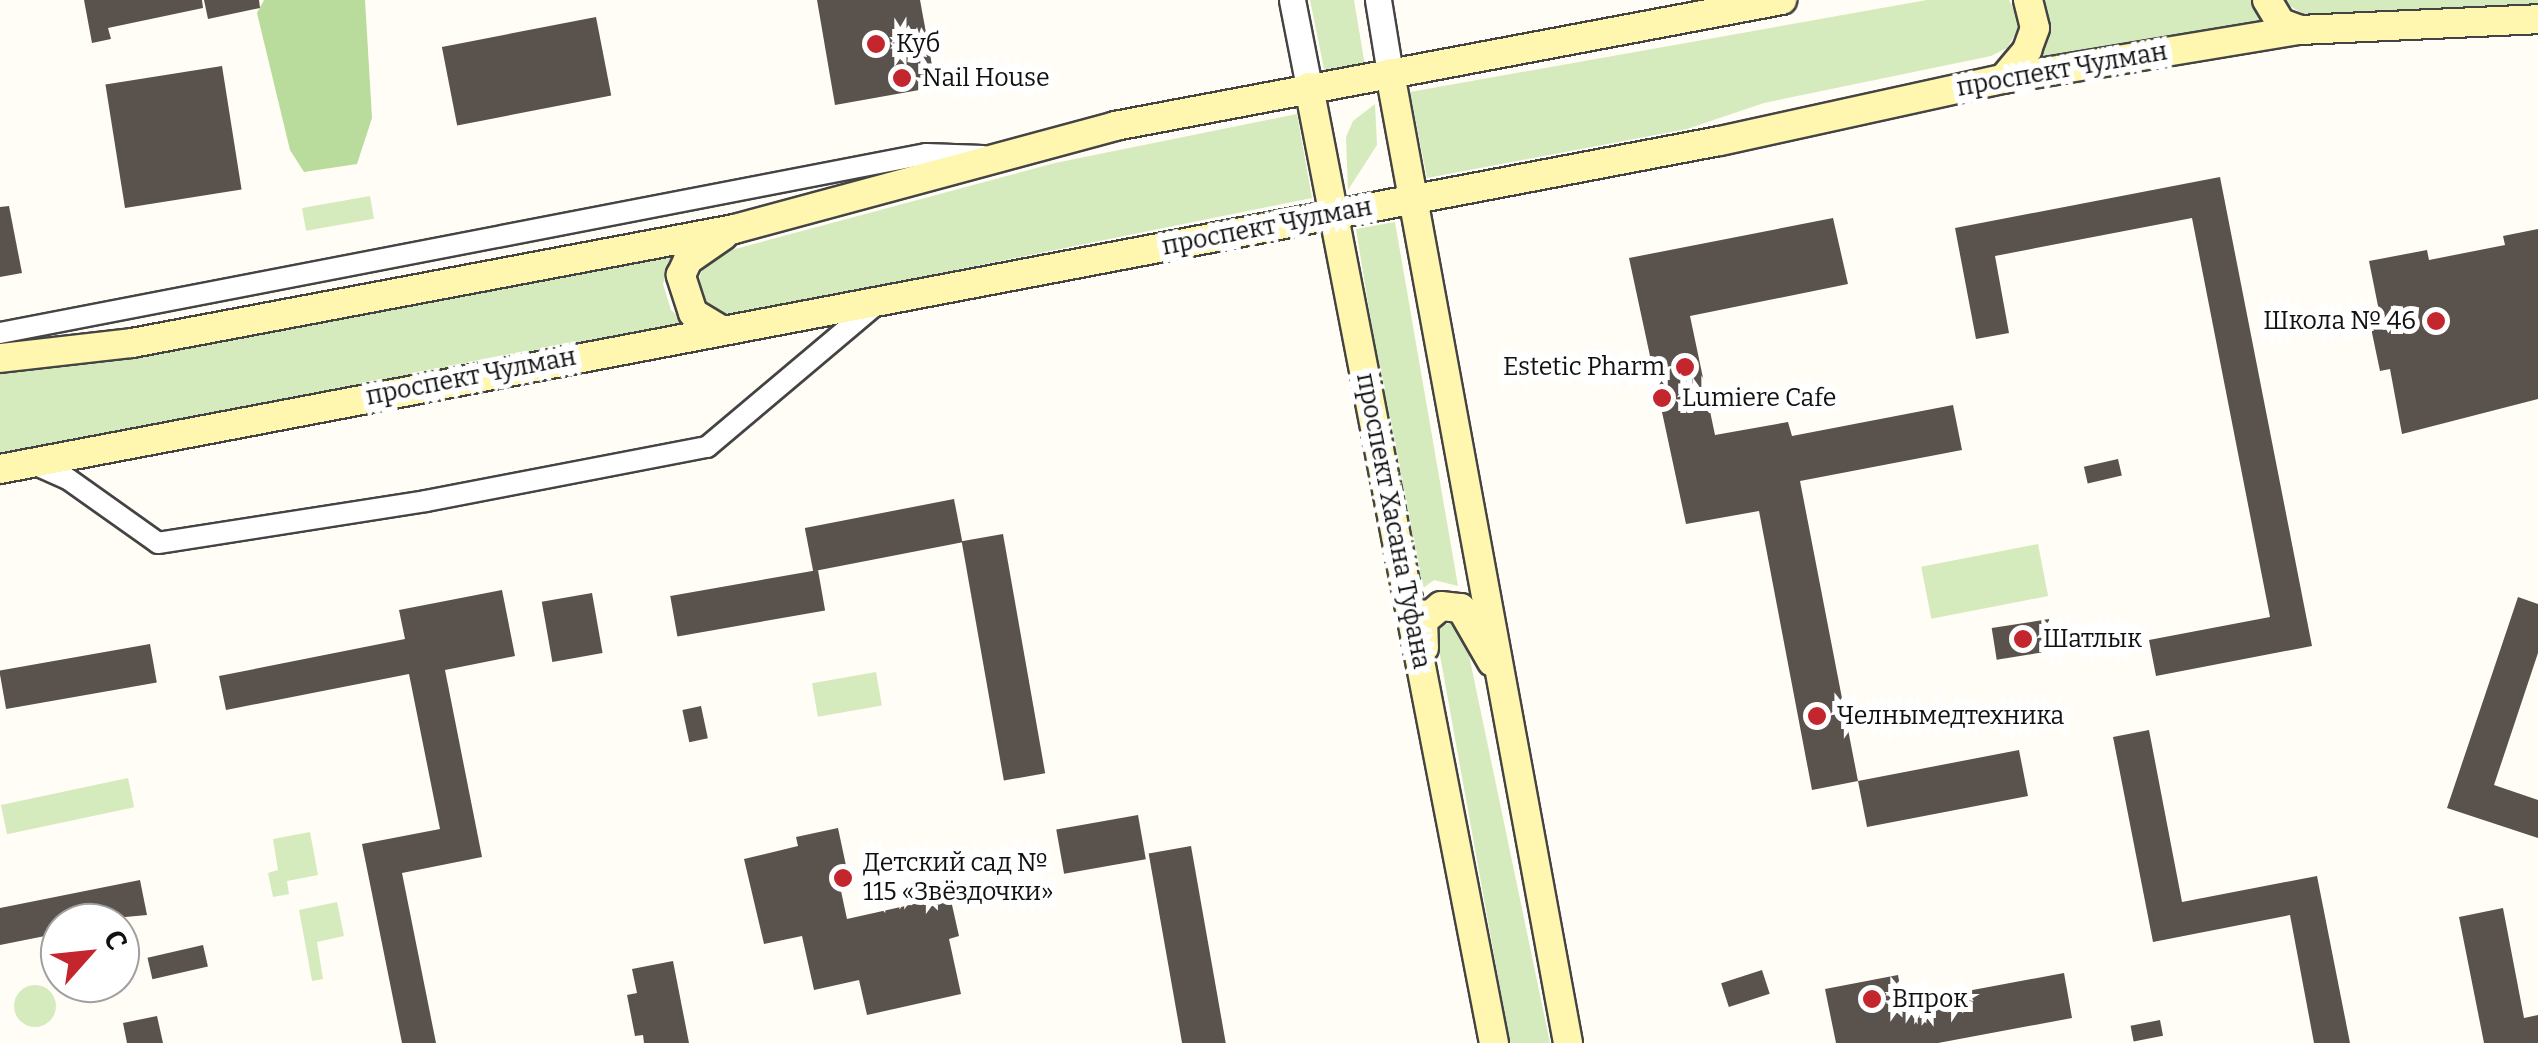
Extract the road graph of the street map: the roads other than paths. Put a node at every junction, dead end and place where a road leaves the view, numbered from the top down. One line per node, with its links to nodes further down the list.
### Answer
1 (1292, 0): 10 (street, проспект Хасана Туфана)
2 (1378, 0): 8 (street)
3 (1782, 0): 8 (main road)
4 (2028, 0): 9 (main road)
5 (2267, 0): 7 (main road)
6 (2538, 19): 7 (main road, проспект Чулман)
7 (2300, 30): 9 (main road, проспект Чулман)
8 (1390, 73): 10 (main road); 12 (main road)
9 (2003, 78): 12 (main road, проспект Чулман)
10 (1309, 87): 11 (main road); 13 (main road, проспект Хасана Туфана)
11 (995, 156): 14 (main road); 17 (street)
12 (1414, 199): 13 (main road, проспект Чулман); 21 (main road)
13 (1336, 213): 15 (main road, проспект Чулман); 22 (main road, проспект Хасана Туфана)
14 (734, 229): 16 (main road); 18 (main road)
15 (878, 303): 16 (main road, проспект Чулман); 19 (street)
16 (718, 328): 19 (main road, проспект Чулман)
17 (0, 333)
18 (0, 358)
19 (34, 464): 20 (main road, проспект Чулман)
20 (0, 470)
21 (1502, 680): 22 (main road); 24 (main road)
22 (1426, 693): 23 (main road, проспект Хасана Туфана)
23 (1494, 1043)
24 (1568, 1043)

